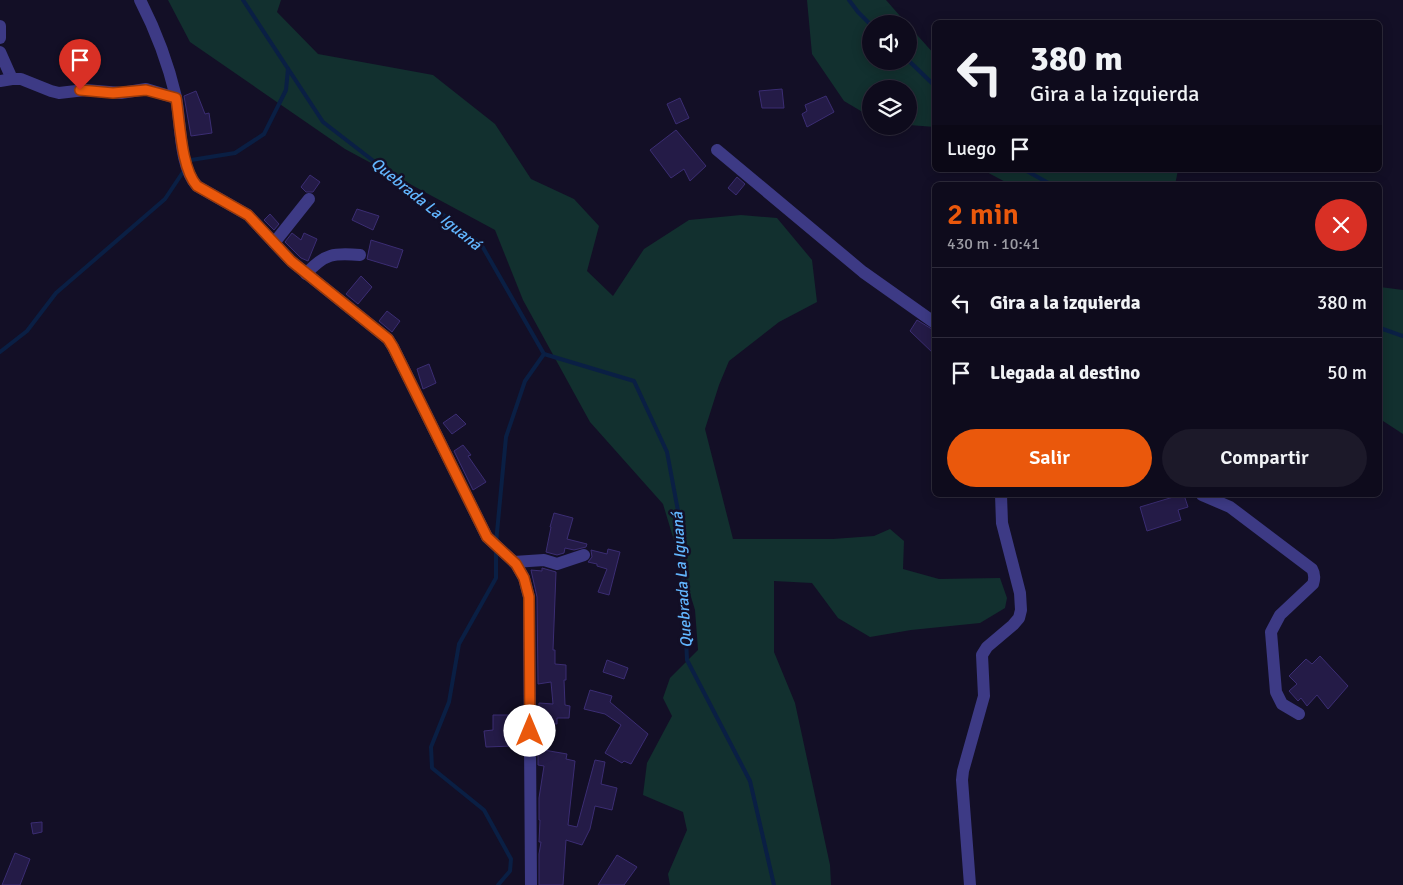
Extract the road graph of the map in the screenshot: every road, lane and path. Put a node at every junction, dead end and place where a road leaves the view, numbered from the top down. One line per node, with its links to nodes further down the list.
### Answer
1 (140, 0): 6 (street)
2 (0, 26): 3 (street)
3 (0, 38)
4 (0, 52): 5 (street)
5 (6, 80): 6 (street)
6 (176, 98): 9 (street)
7 (717, 150): 12 (street)
8 (309, 199): 9 (street)
9 (274, 243): 11 (street)
10 (360, 255): 11 (street)
11 (306, 274): 16 (street)
12 (932, 321)
13 (1001, 497): 19 (street)
14 (1207, 497): 17 (street)
15 (584, 554): 16 (street)
16 (514, 562): 18 (street)
17 (1299, 714)
18 (531, 885)
19 (970, 885)

